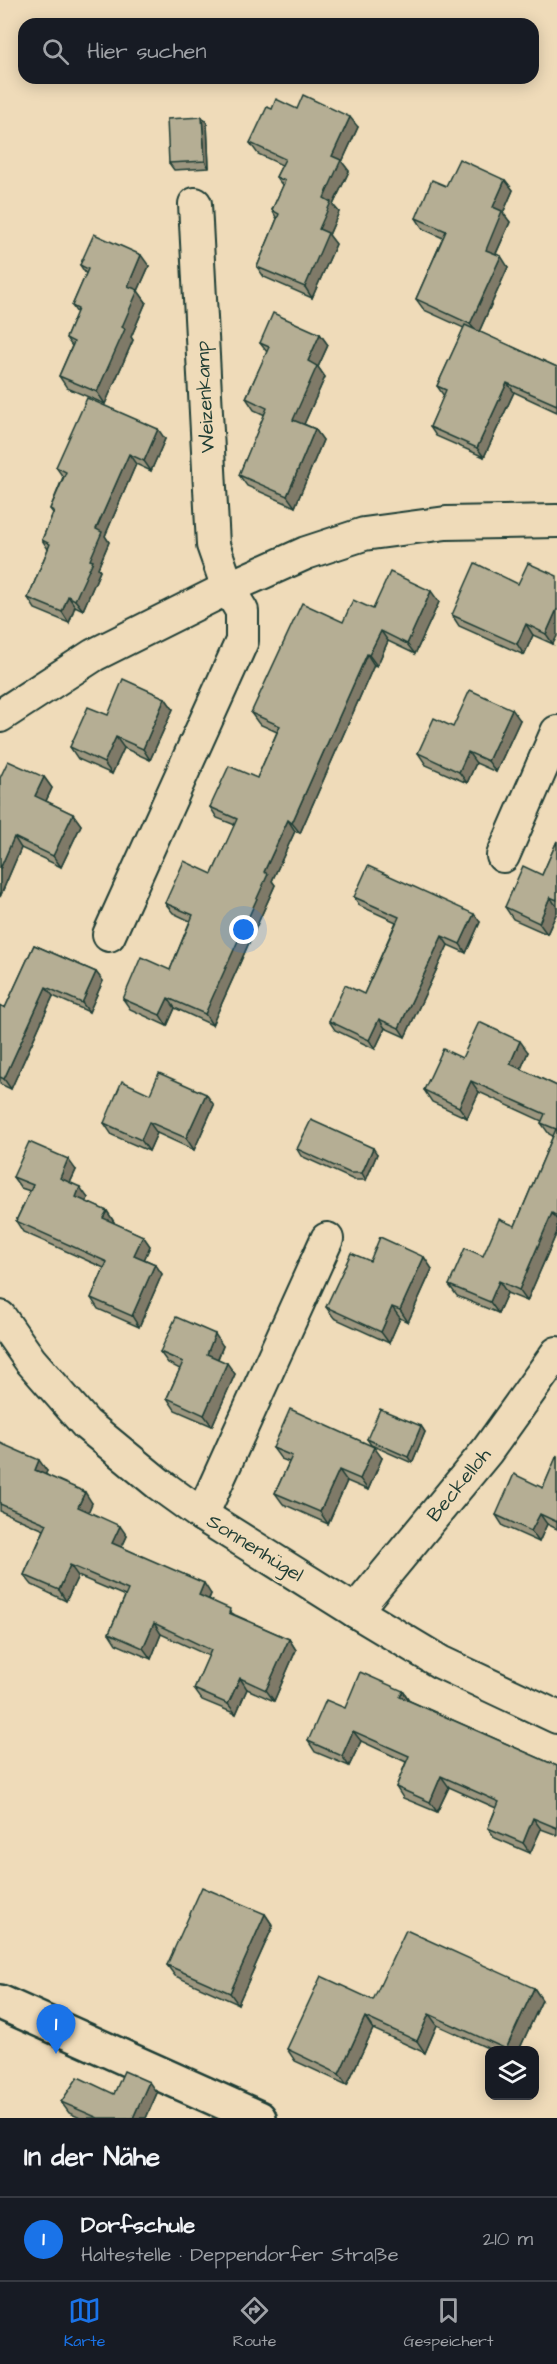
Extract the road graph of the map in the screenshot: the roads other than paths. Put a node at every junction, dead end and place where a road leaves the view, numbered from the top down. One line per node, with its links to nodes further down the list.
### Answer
1 (195, 204): 3 (street, Weizenkamp)
2 (557, 521): 3 (street)
3 (228, 588): 4 (street); 7 (street, Weizenkamp)
4 (0, 716)
5 (557, 732): 6 (street)
6 (503, 856)
7 (109, 935)
8 (327, 1239): 11 (street)
9 (0, 1317): 11 (street, Sonnenhügel)
10 (557, 1353): 12 (street, Beckelloh)
11 (202, 1515): 12 (street, Sonnenhügel)
12 (355, 1611): 13 (street, Sonnenhügel)
13 (557, 1717)
14 (0, 2002): 15 (street)
15 (259, 2118)

